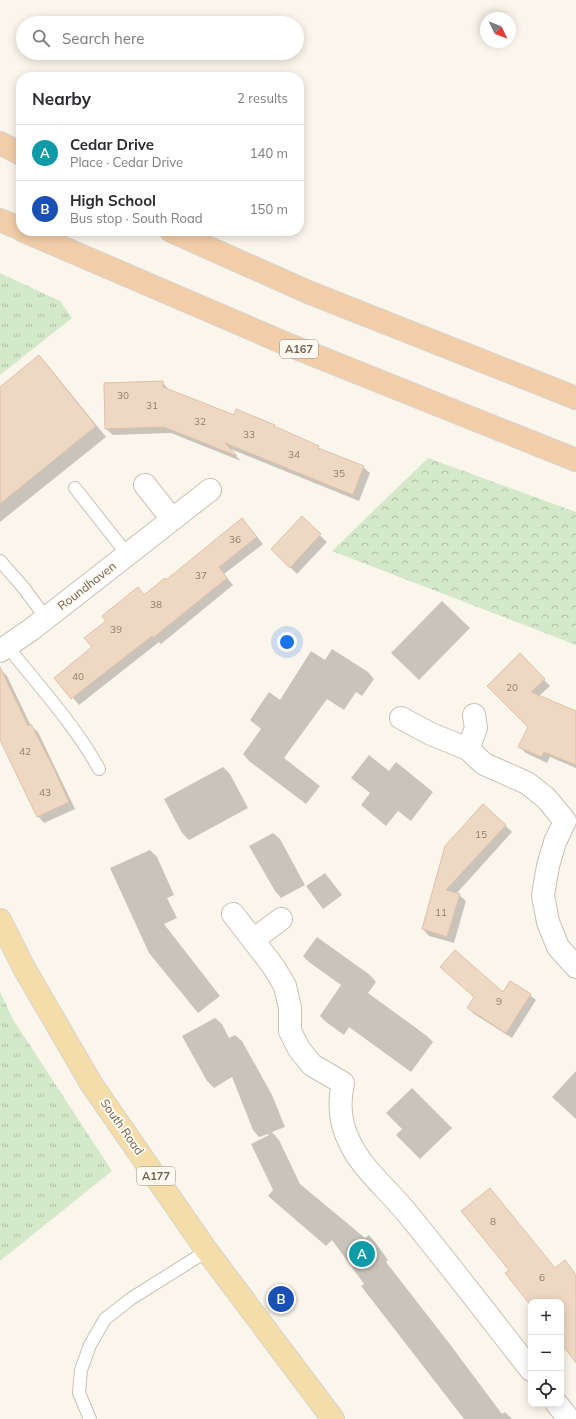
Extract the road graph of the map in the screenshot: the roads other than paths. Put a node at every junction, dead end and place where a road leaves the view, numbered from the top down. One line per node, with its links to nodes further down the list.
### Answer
1 (0, 143): 2 (highway)
2 (16, 151)
3 (0, 220): 4 (highway)
4 (16, 228)
5 (36, 236): 8 (highway, A167)
6 (182, 236): 7 (highway)
7 (576, 398)
8 (576, 460)
9 (145, 485): 12 (street)
10 (75, 488): 13 (lane)
11 (210, 490): 12 (street, Roundhaven)
12 (172, 518): 13 (street, Roundhaven)
13 (127, 554): 15 (street, Roundhaven)
14 (0, 561): 15 (lane)
15 (46, 618): 16 (street, Roundhaven)
16 (4, 648): 20 (lane)
17 (474, 715): 19 (street)
18 (401, 718): 19 (street)
19 (468, 749): 21 (street)
20 (99, 769)
21 (570, 821): 26 (street)
22 (233, 914): 25 (street)
23 (281, 919): 25 (street)
24 (0, 920): 27 (main road, South Road / A177)
25 (254, 940): 28 (street)
26 (576, 967)
27 (207, 1250): 30 (lane); 31 (main road, South Road / A177)
28 (528, 1366)
29 (559, 1407): 32 (street)
30 (90, 1419)
31 (333, 1419)
32 (569, 1419)

